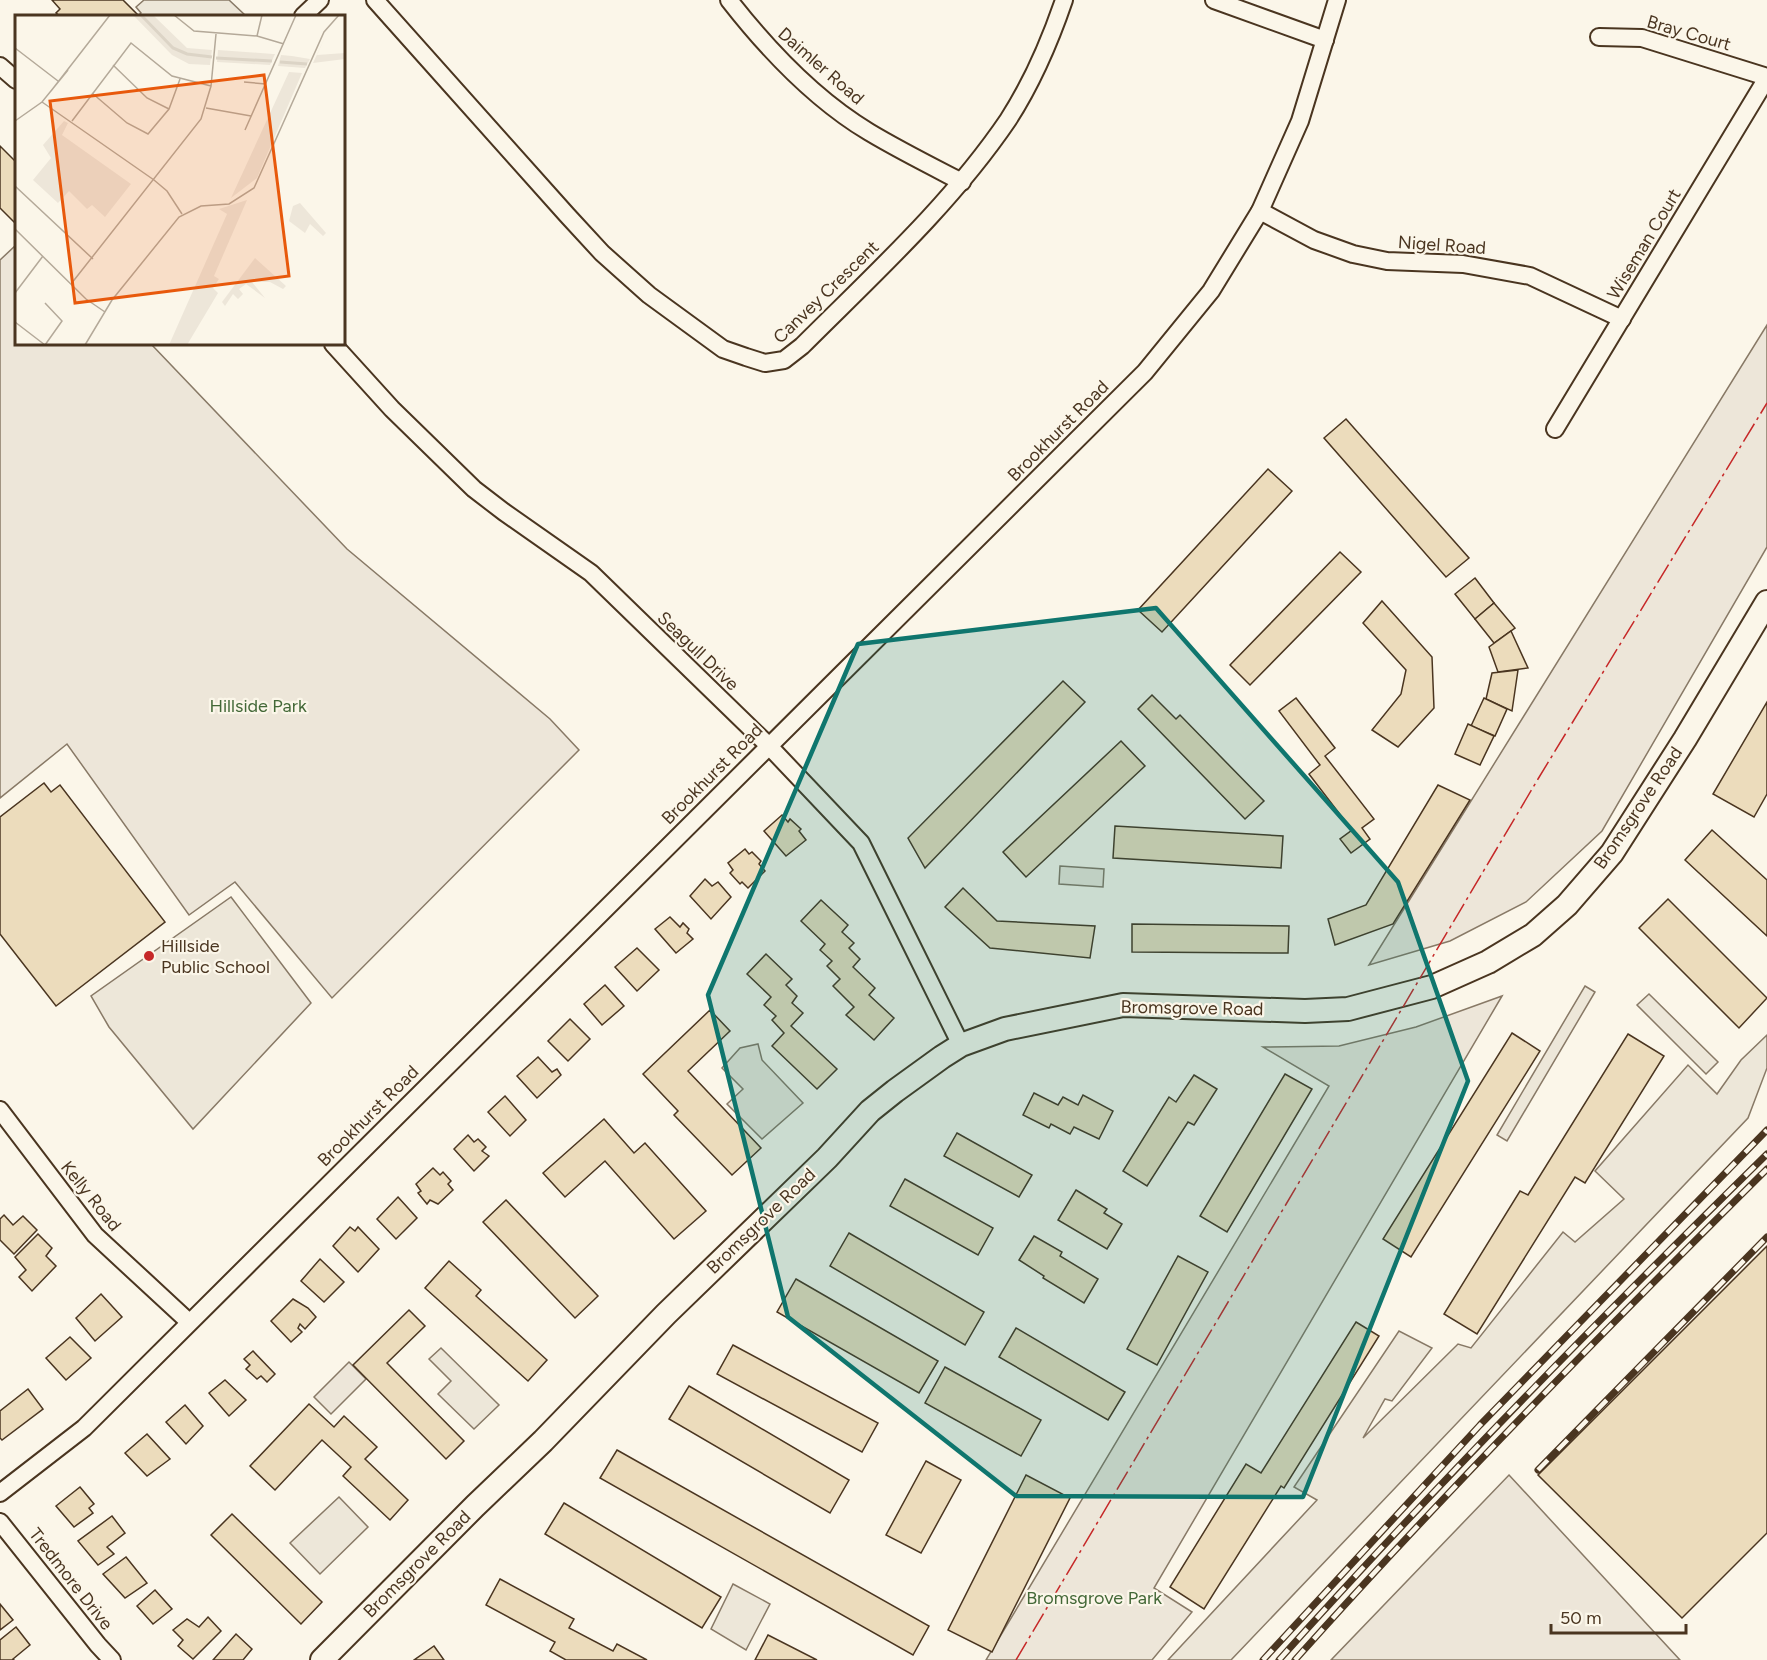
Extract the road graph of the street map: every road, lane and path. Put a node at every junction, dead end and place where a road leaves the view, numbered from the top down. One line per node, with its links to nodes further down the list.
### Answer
1 (320, 0): 7 (street)
2 (375, 0): 13 (street, Canvey Crescent)
3 (729, 0): 13 (street, Daimler Road)
4 (1064, 0): 13 (street, Canvey Crescent)
5 (1215, 0): 9 (street)
6 (1337, 0): 9 (street, Brookhurst Road)
7 (304, 15)
8 (1599, 37): 11 (street, Bray Court)
9 (1325, 40): 14 (street, Brookhurst Road)
10 (0, 66): 12 (street)
11 (1767, 77): 15 (street, Wiseman Court)
12 (15, 79)
13 (962, 182)
14 (1260, 211): 15 (street, Nigel Road); 19 (street, Brookhurst Road)
15 (1622, 318): 17 (street, Wiseman Court)
16 (334, 345): 19 (street, Seagull Drive)
17 (1555, 429)
18 (1767, 602): 20 (street, Bromsgrove Road)
19 (768, 745): 20 (street, Seagull Drive); 22 (street, Brookhurst Road)
20 (961, 1045): 26 (street, Bromsgrove Road)
21 (0, 1110): 22 (street, Kelly Road)
22 (189, 1322): 23 (street, Brookhurst Road)
23 (0, 1493)
24 (0, 1522): 25 (street, Tredmore Drive)
25 (112, 1660)
26 (322, 1660)

